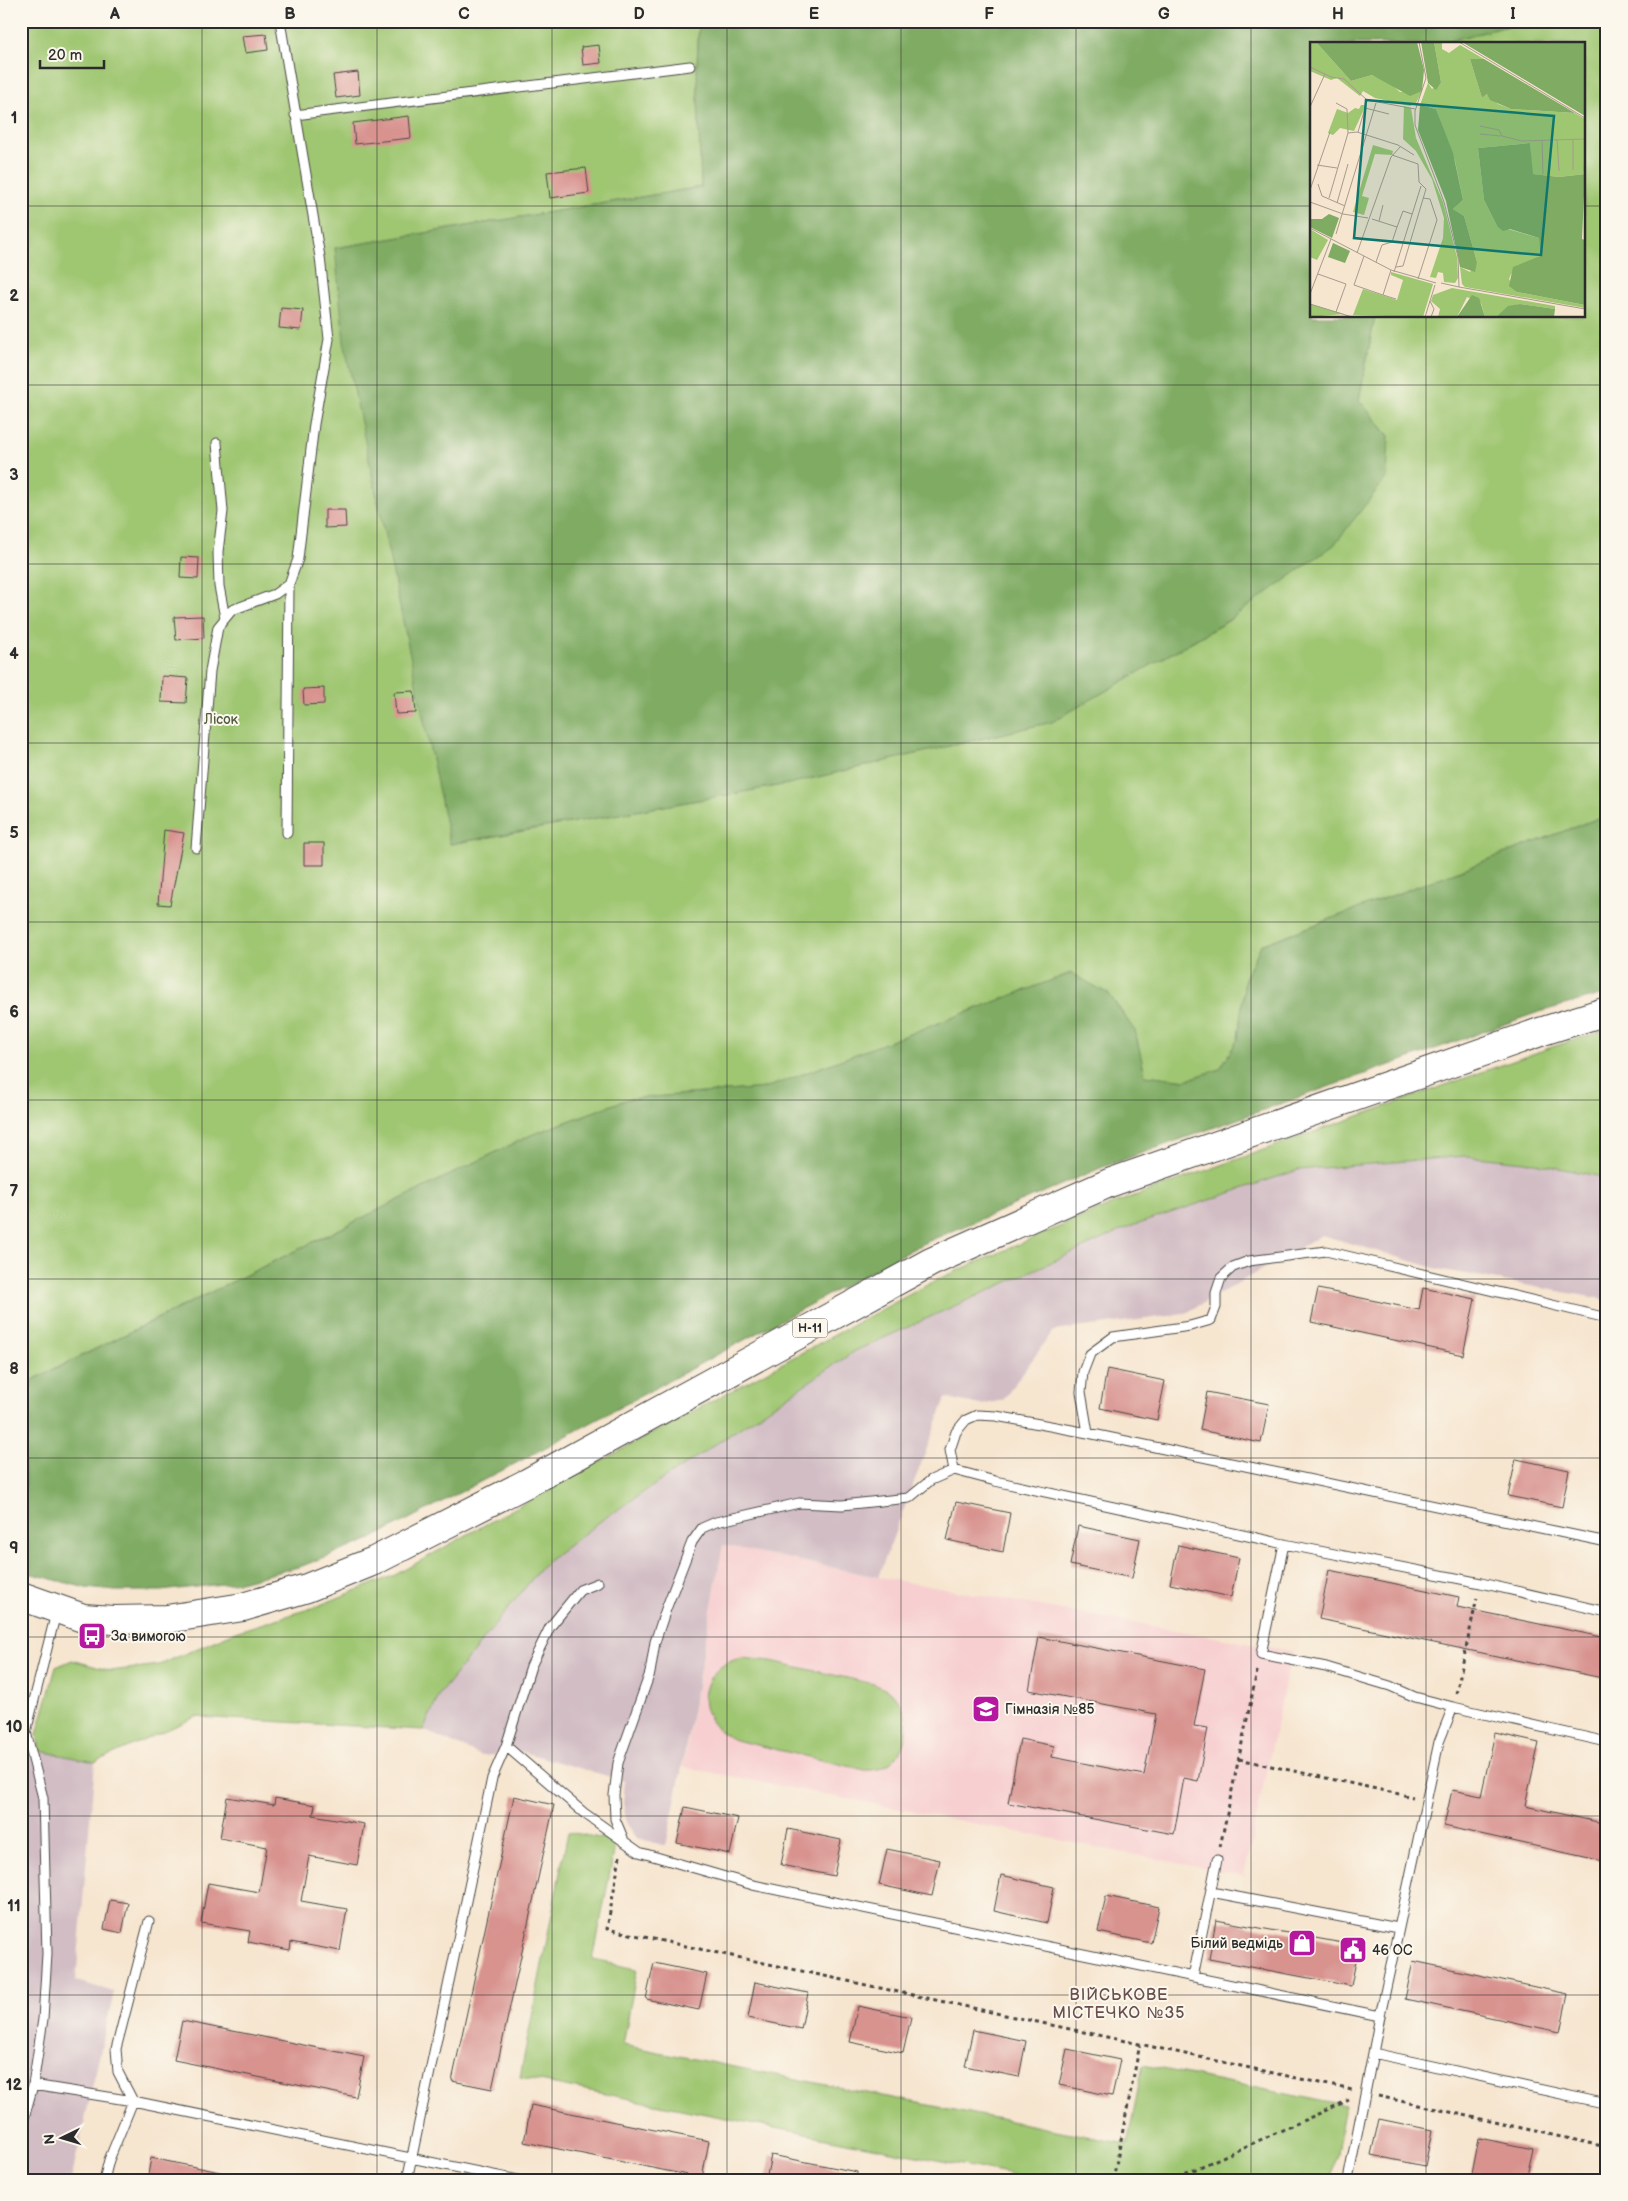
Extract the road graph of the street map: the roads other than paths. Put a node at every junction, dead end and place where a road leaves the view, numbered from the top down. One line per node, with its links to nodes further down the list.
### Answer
1 (280, 21): 3 (lane)
2 (690, 66): 3 (lane)
3 (295, 115): 5 (lane)
4 (217, 443): 6 (lane)
5 (289, 584): 6 (lane); 7 (lane)
6 (225, 618): 8 (lane)
7 (287, 833)
8 (196, 848)
9 (1607, 1011): 17 (main road, Н-11)
10 (1607, 1318): 11 (lane)
11 (1088, 1433): 12 (lane); 13 (lane)
12 (954, 1470): 14 (lane); 22 (lane)
13 (1607, 1542)
14 (1284, 1544): 18 (lane); 19 (lane)
15 (598, 1583): 21 (lane)
16 (21, 1596): 17 (main road, Н-11)
17 (57, 1610): 30 (lane)
18 (1607, 1612)
19 (1453, 1707): 20 (lane); 26 (lane)
20 (1607, 1742)
21 (506, 1746): 22 (lane); 34 (lane)
22 (623, 1838): 27 (lane)
23 (1217, 1860): 24 (lane)
24 (1211, 1892): 26 (lane); 27 (lane)
25 (149, 1921): 31 (lane)
26 (1398, 1928): 28 (lane)
27 (1193, 1977): 28 (lane)
28 (1380, 2016): 29 (lane)
29 (1373, 2053): 32 (lane); 38 (lane)
30 (33, 2085): 31 (lane); 33 (lane)
31 (133, 2101): 34 (lane); 35 (lane)
32 (1607, 2104)
33 (21, 2129)
34 (412, 2157): 36 (lane); 37 (lane)
35 (104, 2180)
36 (407, 2180)
37 (518, 2180)
38 (1348, 2180)

